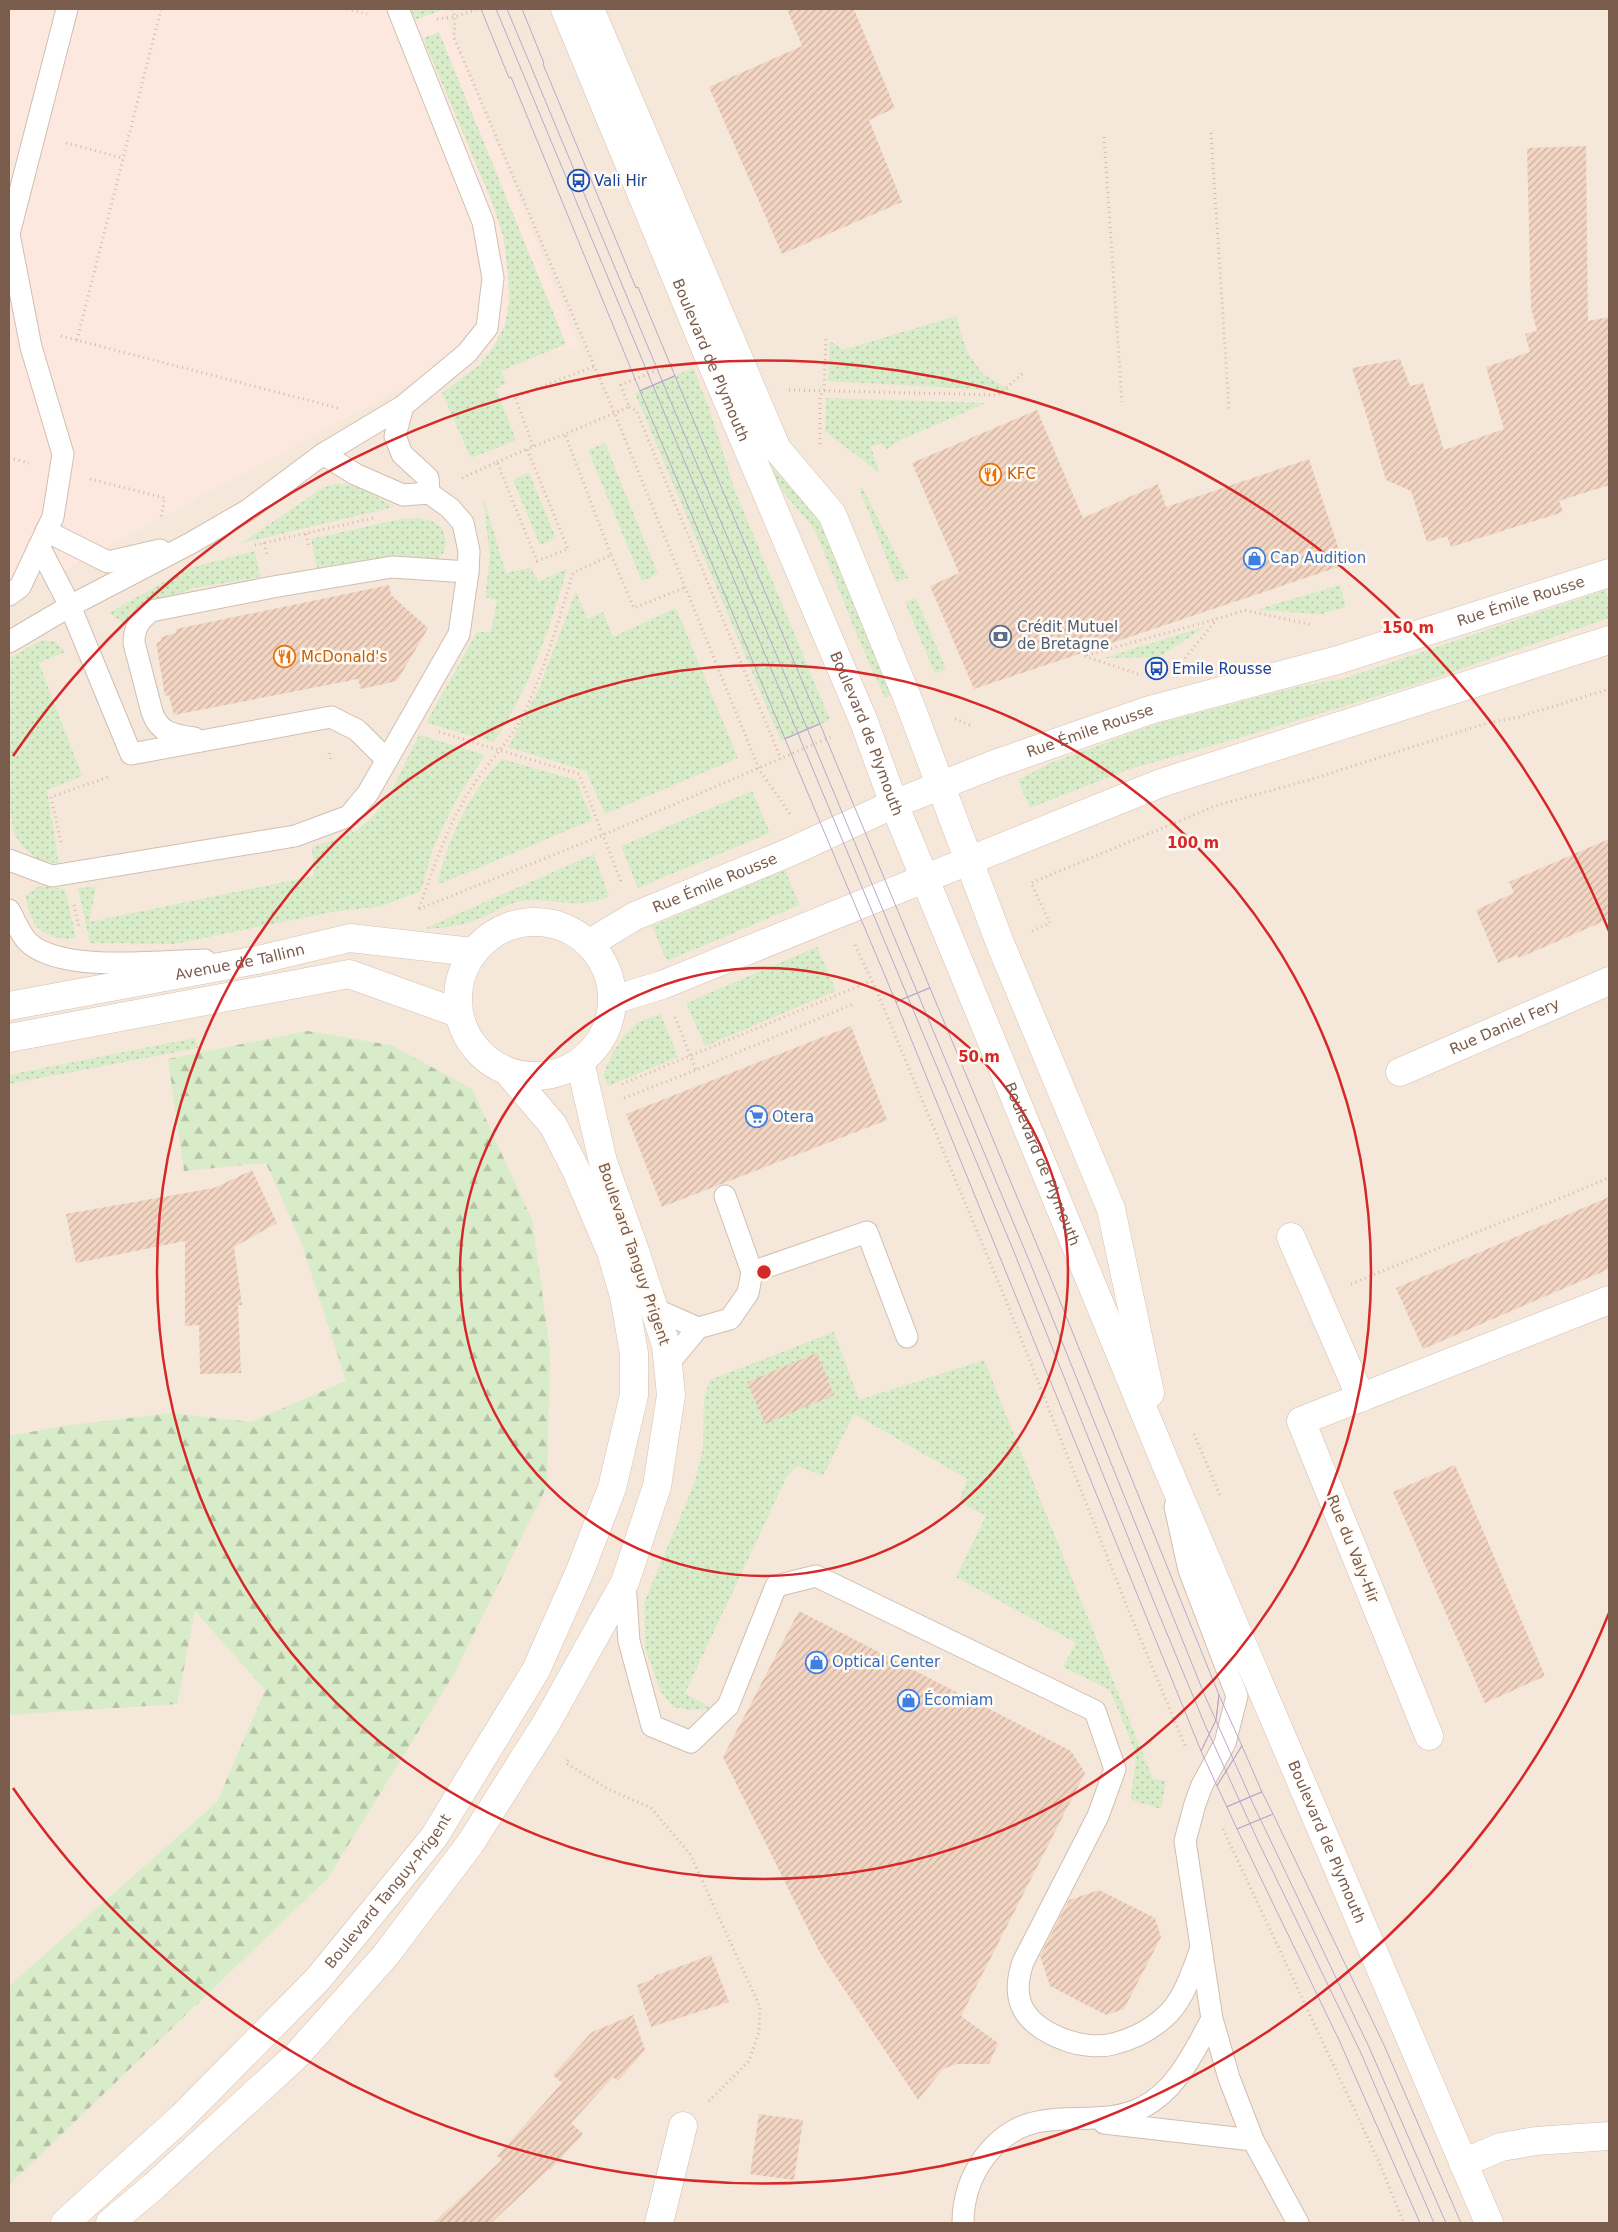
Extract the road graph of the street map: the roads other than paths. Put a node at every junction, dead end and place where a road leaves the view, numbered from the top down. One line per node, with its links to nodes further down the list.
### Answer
1 (67, 9): 8 (lane)
2 (398, 9): 5 (lane)
3 (565, 9): 19 (street, Boulevard de Plymouth)
4 (590, 9): 18 (street, Boulevard de Plymouth)
5 (403, 406): 6 (lane); 7 (lane)
6 (323, 454): 7 (lane); 9 (lane)
7 (429, 493): 10 (lane)
8 (43, 538): 9 (lane); 12 (lane); 13 (lane)
9 (191, 543): 13 (lane)
10 (468, 572): 16 (lane); 17 (lane)
11 (1609, 573): 18 (street, Rue Émile Rousse)
12 (9, 595)
13 (70, 606): 15 (lane); 16 (lane)
14 (1609, 640): 21 (street)
15 (9, 642)
16 (207, 740): 17 (lane)
17 (387, 760): 20 (lane)
18 (942, 786): 19 (street, Rue Émile Rousse); 21 (street, Boulevard de Plymouth)
19 (894, 804): 22 (street, Boulevard de Plymouth); 24 (street, Rue Émile Rousse)
20 (9, 860)
21 (968, 860): 22 (street); 44 (street, Boulevard de Plymouth)
22 (926, 878): 28 (street); 44 (street, Boulevard de Plymouth)
23 (9, 910): 26 (lane)
24 (590, 943): 25 (street); 28 (street)
25 (472, 952): 26 (street, Avenue de Tallinn); 30 (street)
26 (262, 959): 29 (street, Avenue de Tallinn)
27 (1609, 981): 34 (street, Rue Daniel Fery)
28 (613, 1000): 32 (street)
29 (9, 1006)
30 (458, 1013): 31 (street, Avenue de Tallinn); 33 (street)
31 (9, 1038)
32 (580, 1062): 33 (street); 39 (street, Boulevard Tanguy Prigent)
33 (508, 1072): 45 (street, Boulevard Tanguy Prigent)
34 (1400, 1072)
35 (725, 1196): 37 (lane)
36 (1291, 1237): 43 (street)
37 (752, 1272): 40 (lane); 41 (lane)
38 (1609, 1300): 43 (street, Rue du Valy-Hir)
39 (654, 1309): 40 (lane); 42 (street, Boulevard Tanguy Prigent)
40 (698, 1328): 42 (lane)
41 (907, 1337)
42 (668, 1364): 46 (street, Boulevard Tanguy Prigent)
43 (1361, 1398): 47 (street, Rue du Valy-Hir)
44 (1164, 1460): 48 (lane); 54 (street, Boulevard de Plymouth)
45 (612, 1488): 56 (street, Boulevard Tanguy-Prigent)
46 (625, 1582): 48 (lane); 57 (street)
47 (1429, 1736)
48 (1201, 1948): 49 (lane)
49 (1212, 2019): 50 (lane); 53 (lane)
50 (1074, 2120): 53 (lane); 55 (lane)
51 (683, 2126): 58 (street)
52 (1609, 2136): 54 (street)
53 (1253, 2140): 59 (lane)
54 (1463, 2163): 60 (street, Boulevard de Plymouth)
55 (964, 2221)
56 (65, 2223)
57 (110, 2223)
58 (660, 2223)
59 (1298, 2223)
60 (1489, 2223)

